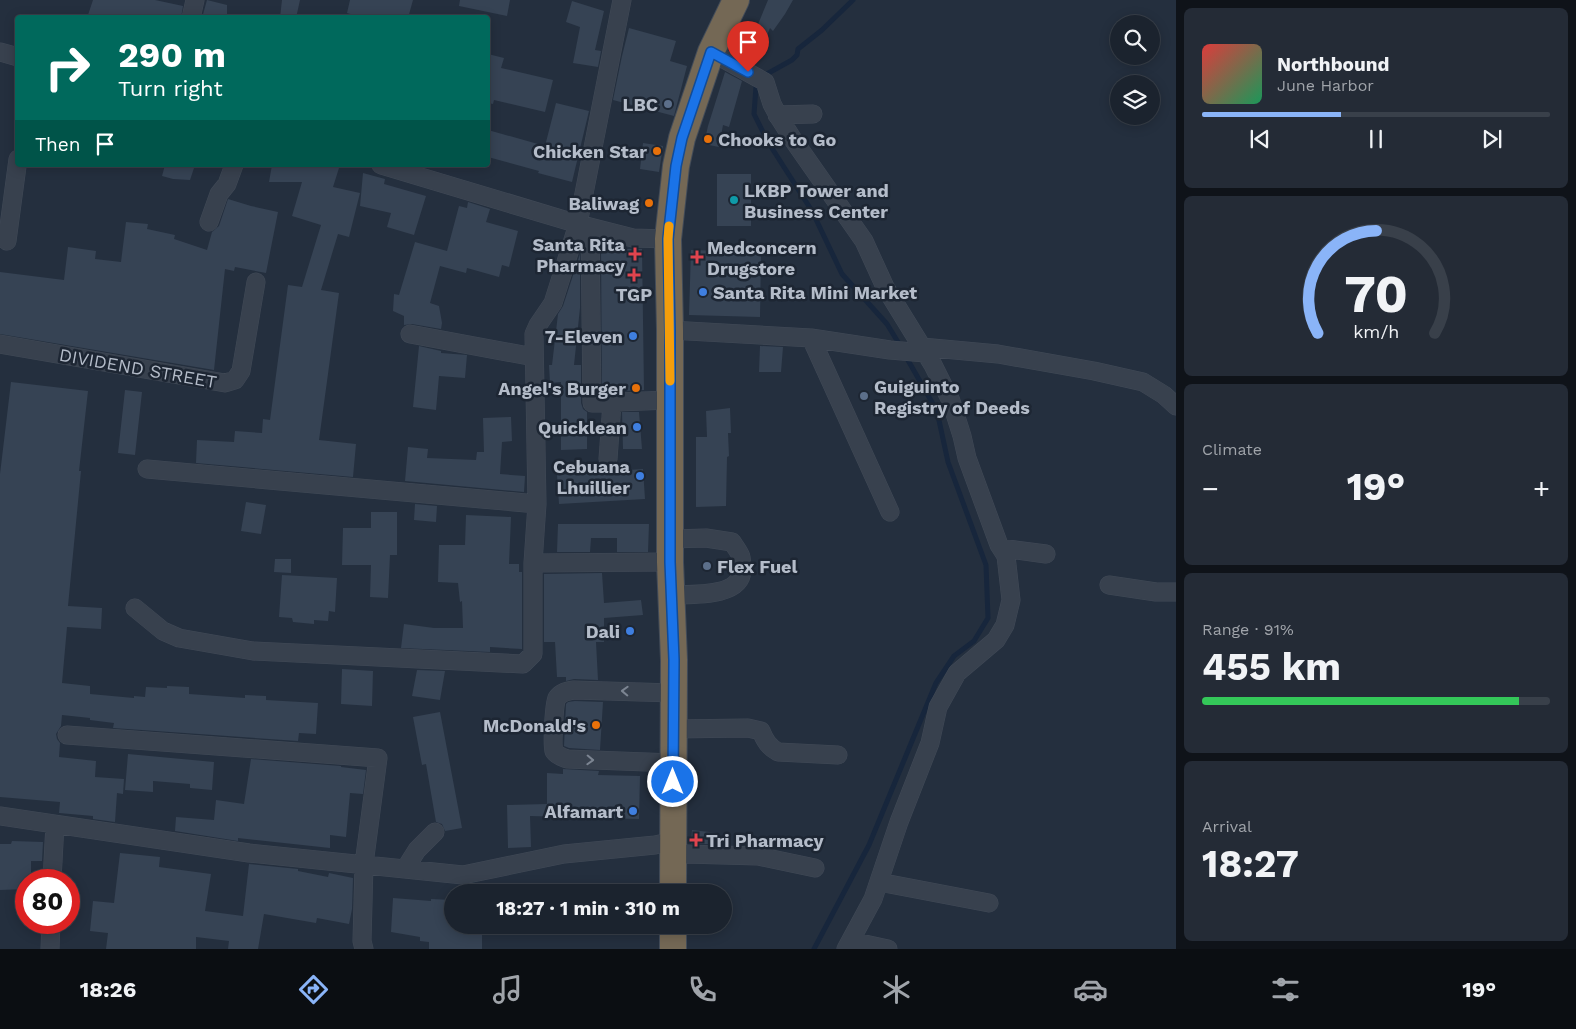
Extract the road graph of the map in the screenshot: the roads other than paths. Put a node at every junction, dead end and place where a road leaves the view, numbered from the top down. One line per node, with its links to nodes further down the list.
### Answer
1 (195, 0): 4 (street)
2 (622, 0): 14 (street)
3 (736, 0): 6 (highway)
4 (191, 15)
5 (0, 52): 7 (street)
6 (711, 52): 9 (street); 15 (highway)
7 (15, 56)
8 (813, 114): 9 (street)
9 (778, 115): 22 (street)
10 (17, 167): 16 (street)
11 (233, 167): 13 (street)
12 (388, 167): 14 (street)
13 (209, 222)
14 (584, 225): 15 (street); 23 (street); 25 (street)
15 (668, 239): 18 (highway)
16 (7, 241)
17 (256, 282): 21 (street, DIVIDEND STREET)
18 (670, 330): 20 (street); 24 (highway)
19 (410, 334): 23 (street)
20 (811, 338): 22 (street); 30 (street)
21 (0, 344)
22 (919, 351): 26 (street); 31 (street)
23 (534, 357): 29 (street)
24 (670, 400): 25 (street); 32 (highway)
25 (612, 403): 27 (street)
26 (1176, 406)
27 (608, 459)
28 (147, 469): 29 (street)
29 (537, 504): 34 (street)
30 (890, 512)
31 (1001, 548): 33 (street); 52 (street)
32 (671, 551): 34 (street); 37 (highway); 37 (street)
33 (1046, 554)
34 (533, 563): 38 (street)
35 (1109, 585): 36 (street)
36 (1176, 592)
37 (671, 595): 39 (highway)
38 (135, 608)
39 (673, 693): 40 (highway); 43 (street, one-way to 43)
40 (673, 729): 42 (street); 43 (highway)
41 (67, 735): 48 (street)
42 (838, 755)
43 (674, 762): 47 (highway)
44 (0, 816): 45 (street)
45 (55, 824): 48 (street); 50 (street)
46 (435, 832): 51 (street)
47 (673, 848): 49 (street); 51 (street); 53 (highway)
48 (364, 864): 51 (street); 59 (street)
49 (815, 868)
50 (53, 869)
51 (405, 869)
52 (879, 882): 54 (street); 57 (street)
53 (673, 884)
54 (989, 903)
55 (51, 934): 58 (street)
56 (673, 934): 60 (highway)
57 (849, 945): 61 (street)
58 (50, 949)
59 (364, 949)
60 (673, 949)
61 (888, 949)

